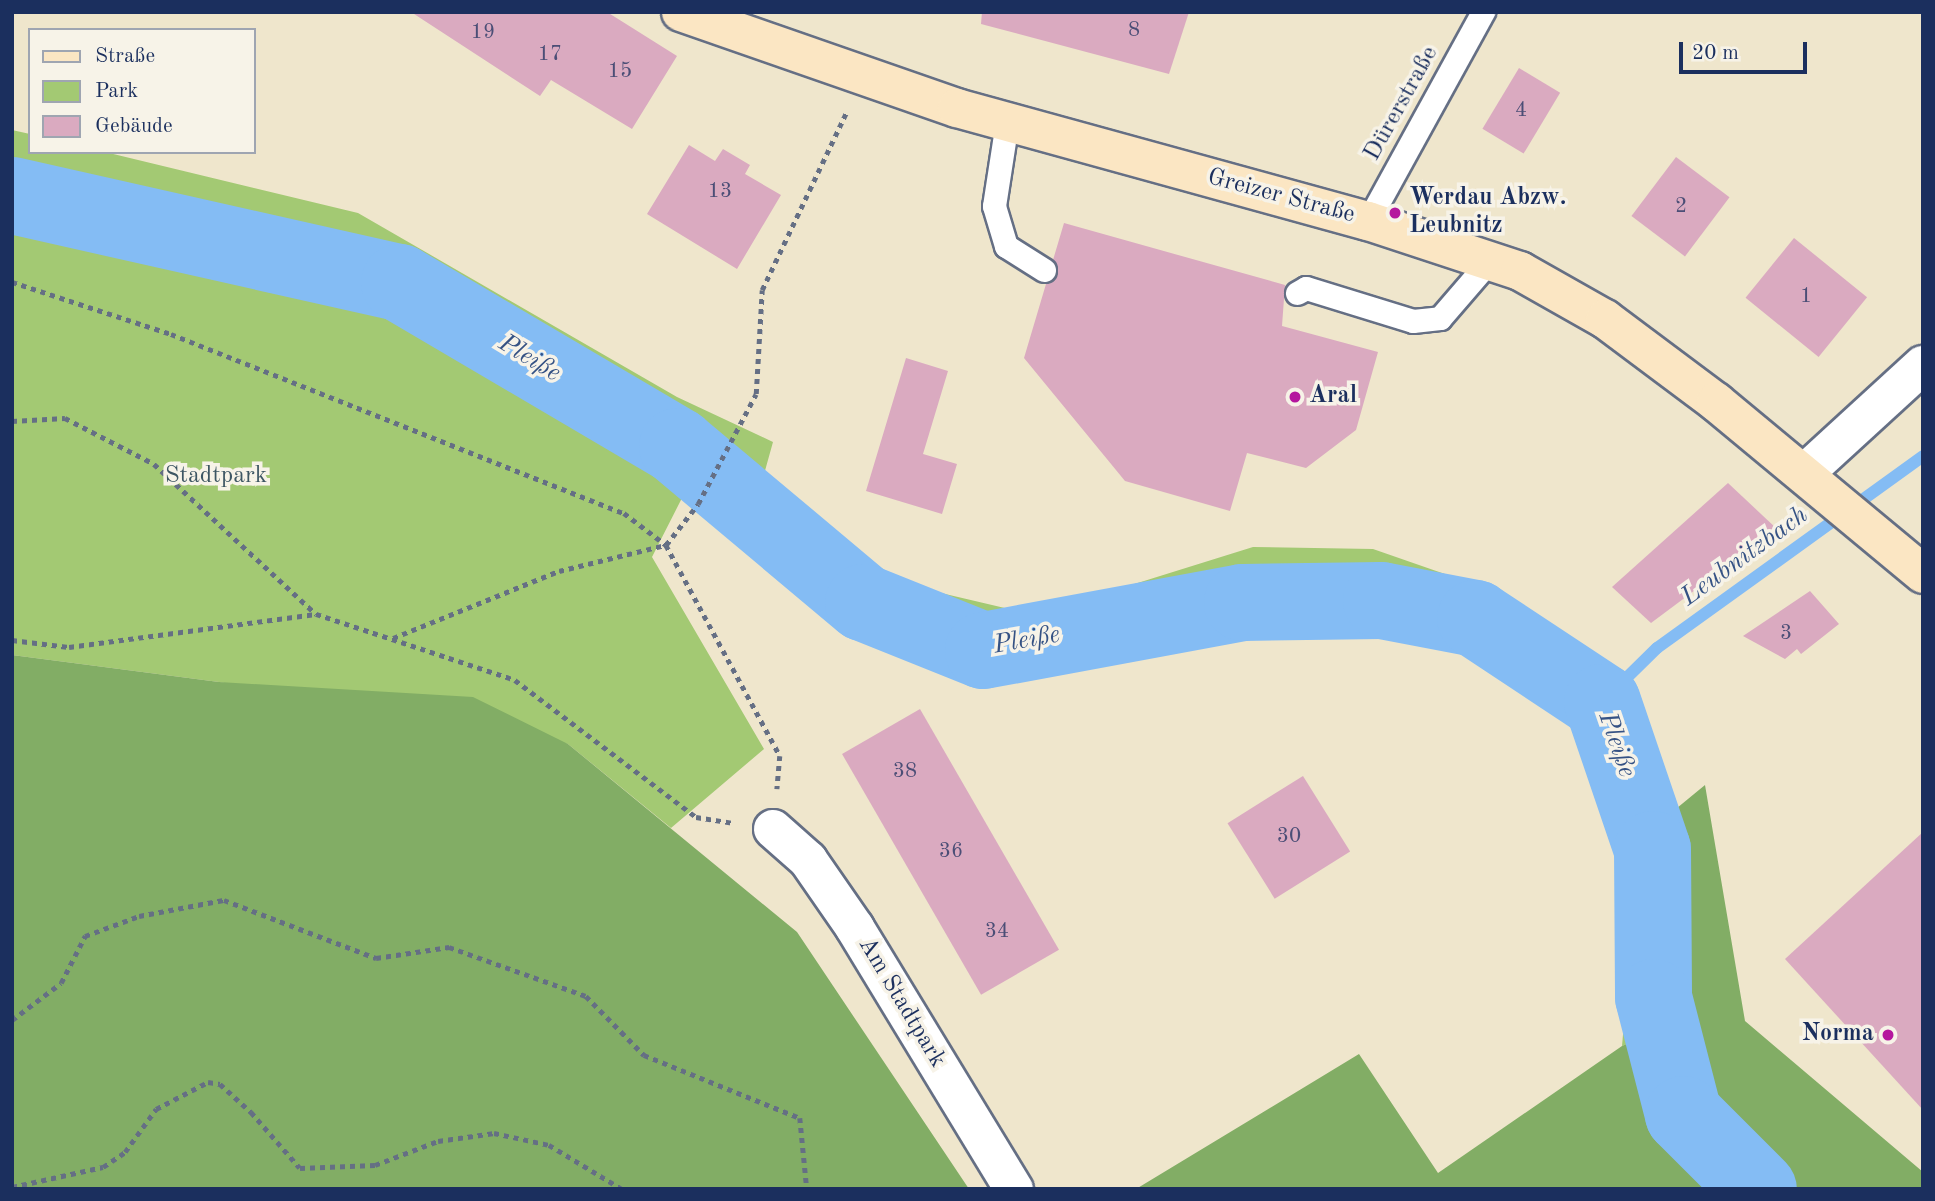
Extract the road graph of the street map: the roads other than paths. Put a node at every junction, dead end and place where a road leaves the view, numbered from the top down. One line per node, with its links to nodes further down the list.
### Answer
1 (681, 12): 3 (street, Greizer Straße)
2 (1483, 12): 4 (lane, Dürerstraße)
3 (1007, 122): 4 (street, Greizer Straße); 6 (lane)
4 (1368, 221): 5 (street, Greizer Straße)
5 (1489, 261): 7 (lane); 9 (street, Greizer Straße)
6 (1044, 270)
7 (1297, 293)
8 (1923, 365): 9 (street)
9 (1814, 481): 10 (street, Greizer Straße)
10 (1923, 574)
11 (773, 829): 12 (street, Am Stadtpark)
12 (1014, 1189)

